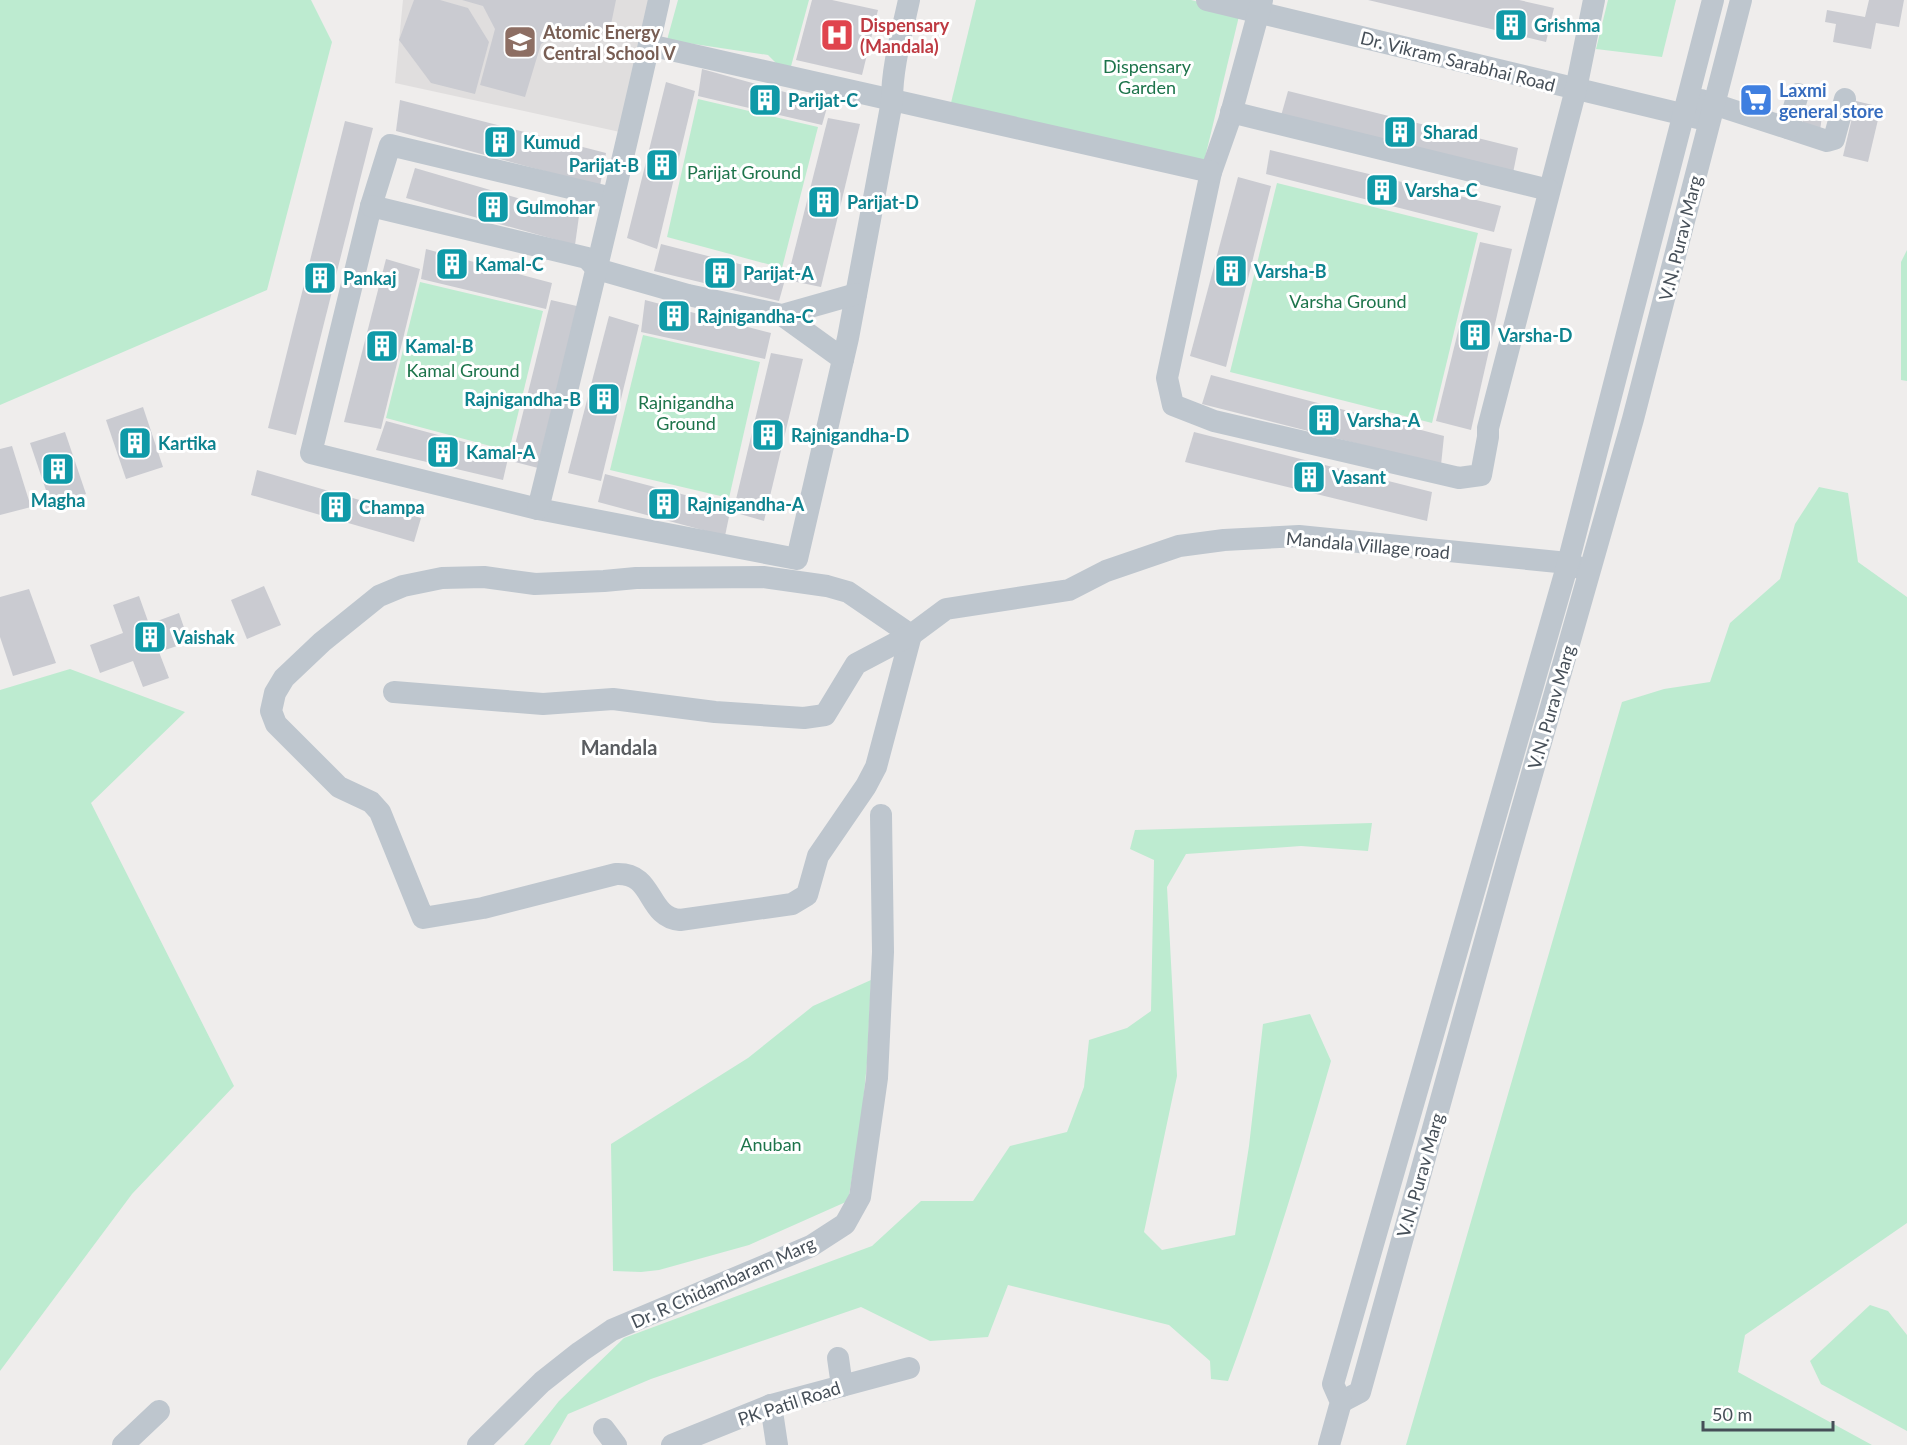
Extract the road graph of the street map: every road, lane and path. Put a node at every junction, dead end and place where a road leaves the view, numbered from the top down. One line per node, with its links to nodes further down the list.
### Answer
1 (659, 0): 8 (street)
2 (909, 0): 12 (street)
3 (1207, 0): 7 (street, Dr. Vikram Sarabhai Road)
4 (1594, 0): 9 (street)
5 (1713, 0): 13 (street, V.N. Purav Marg)
6 (1741, 0): 15 (street, V.N. Purav Marg)
7 (1260, 6): 9 (street, Dr. Vikram Sarabhai Road); 14 (street)
8 (649, 45): 12 (street); 19 (street)
9 (1576, 89): 13 (street, Dr. Vikram Sarabhai Road); 18 (street)
10 (1798, 94): 16 (street)
11 (1845, 99): 16 (street, Dr. Vikram Sarabhai Road)
12 (892, 101): 17 (street); 22 (street)
13 (1686, 106): 15 (street, Dr. Vikram Sarabhai Road); 26 (street, V.N. Purav Marg)
14 (1231, 112): 17 (street); 18 (street)
15 (1712, 113): 16 (street, Dr. Vikram Sarabhai Road); 27 (street, V.N. Purav Marg)
16 (1788, 128)
17 (1211, 172): 18 (street)
18 (1549, 190)
19 (612, 198): 20 (street); 21 (street)
20 (371, 206): 21 (street); 25 (street)
21 (597, 269): 23 (street); 25 (street)
22 (856, 294): 23 (street); 24 (street)
23 (782, 315): 24 (street)
24 (843, 359): 25 (street)
25 (538, 508)
26 (1568, 563): 27 (street, Mandala Village road); 28 (street, Mandala Village road); 31 (street, V.N. Purav Marg)
27 (1590, 572): 32 (street, V.N. Purav Marg)
28 (911, 635): 28 (street); 29 (street, Mandala Village road)
29 (394, 692)
30 (881, 815): 40 (street, Dr. R Chidambaram Marg)
31 (1485, 853): 32 (street); 36 (street, V.N. Purav Marg)
32 (1508, 858): 36 (street, V.N. Purav Marg)
33 (838, 1358): 35 (street)
34 (909, 1368): 35 (street, PK Patil Road)
35 (842, 1386): 37 (street, PK Patil Road)
36 (1341, 1402): 43 (street, V.N. Purav Marg)
37 (771, 1405): 41 (street, PK Patil Road); 42 (street)
38 (159, 1411): 39 (street)
39 (123, 1445)
40 (478, 1445)
41 (672, 1445)
42 (777, 1445)
43 (1329, 1445)

